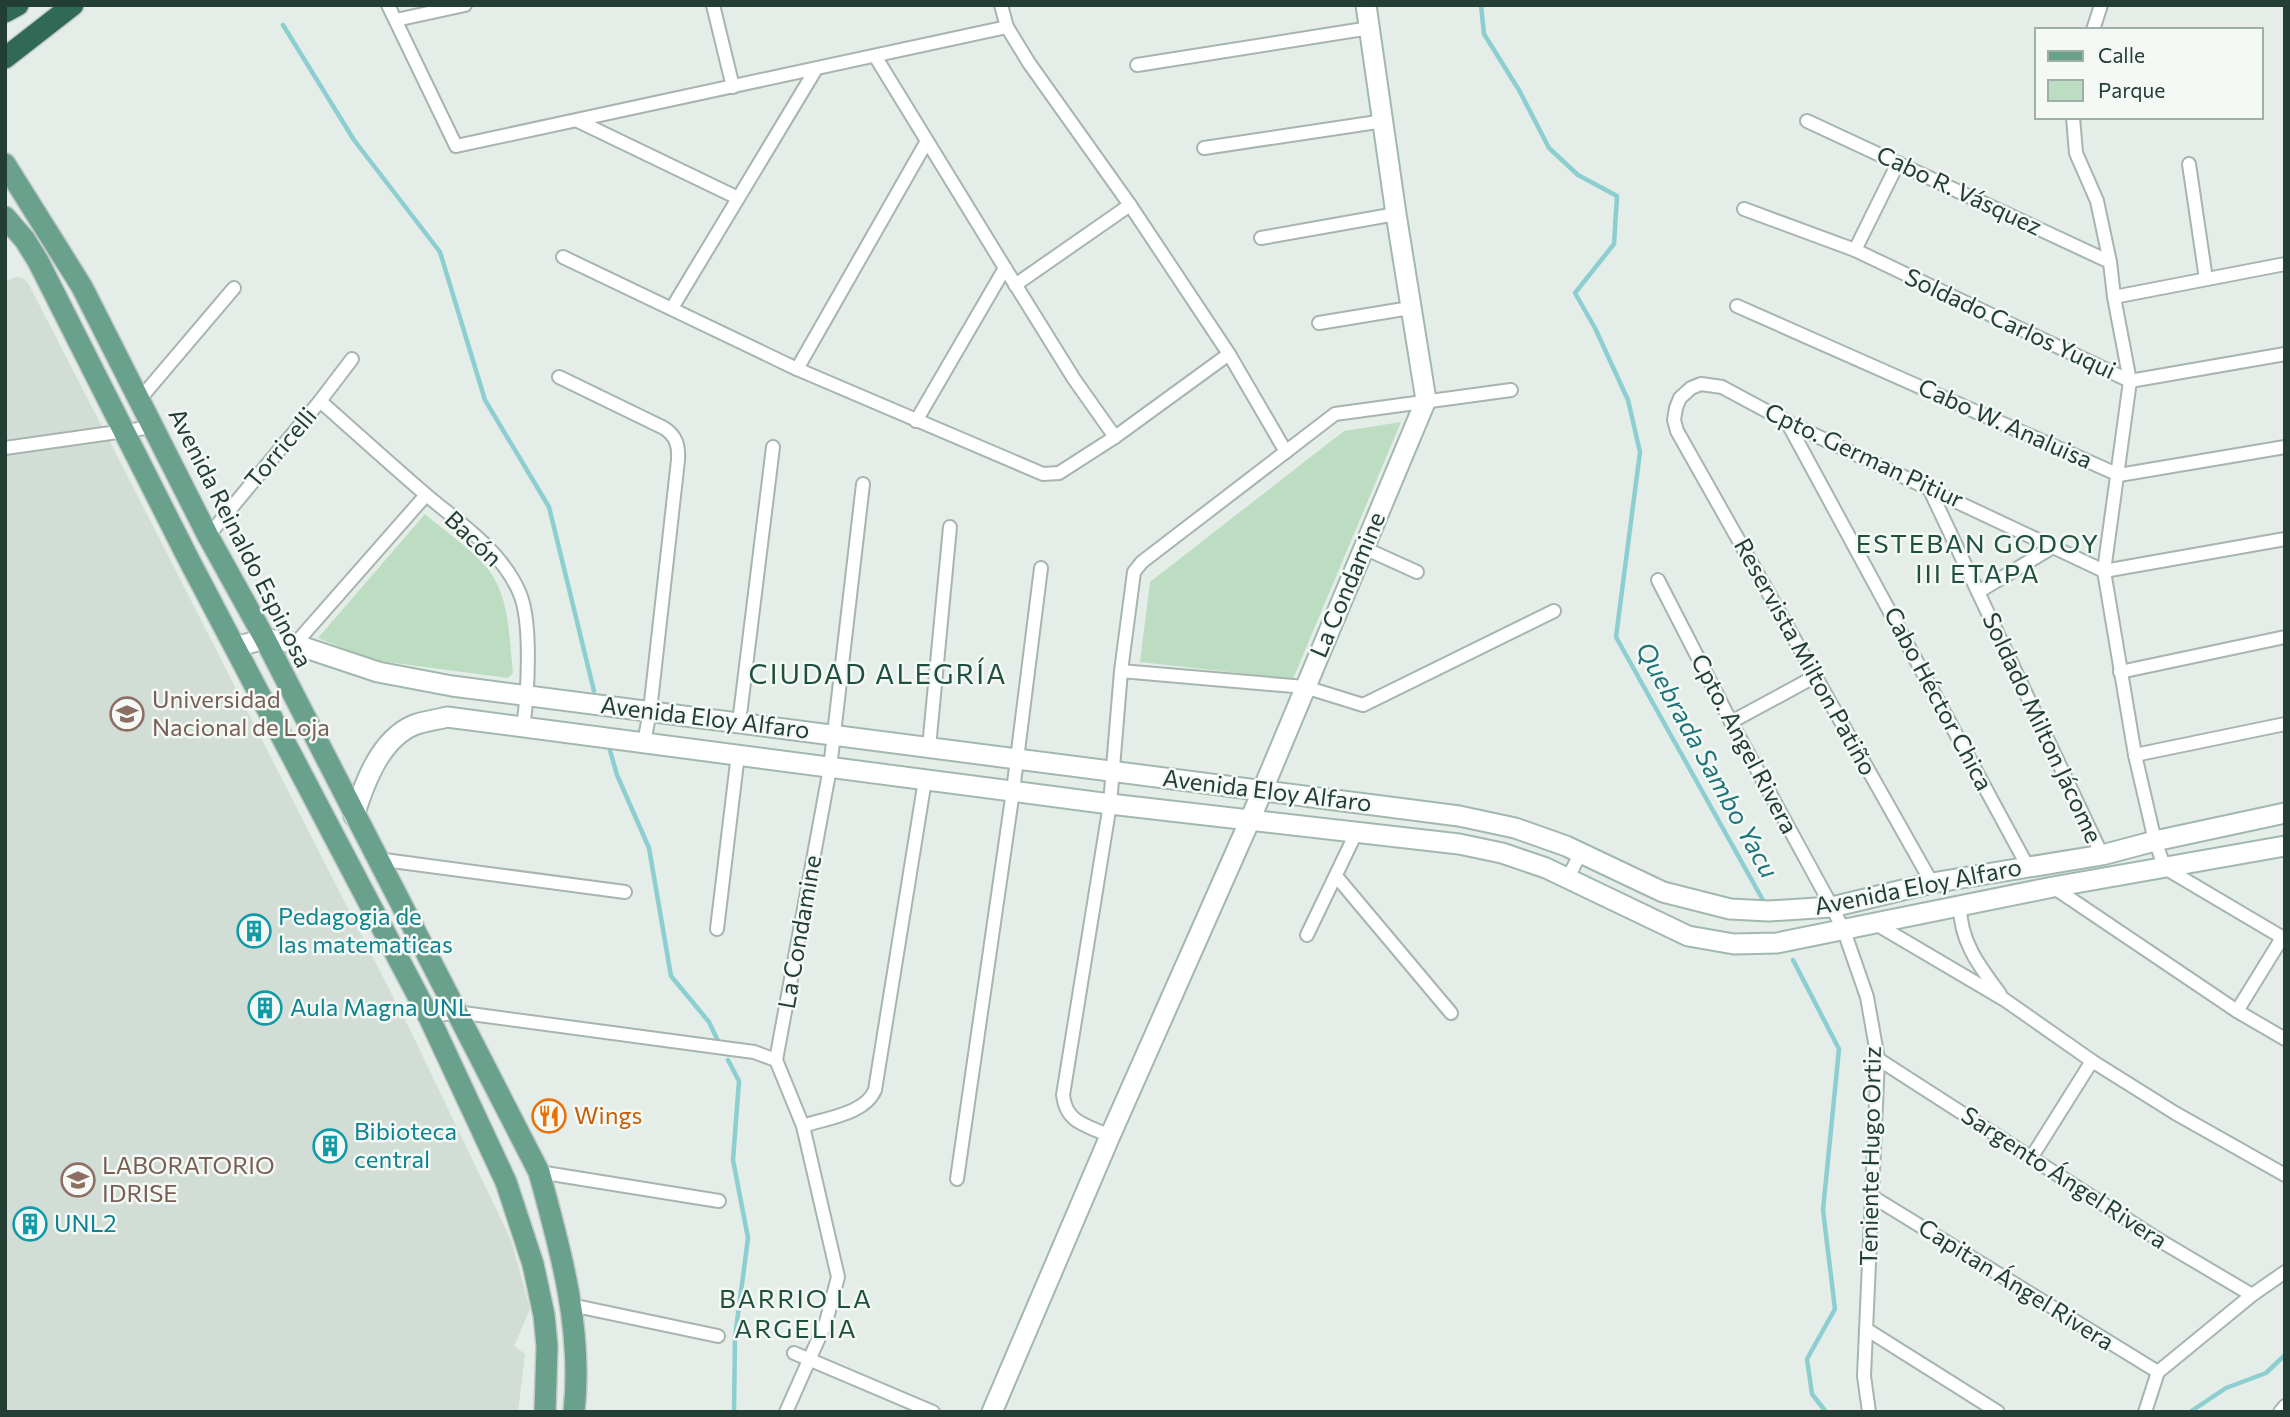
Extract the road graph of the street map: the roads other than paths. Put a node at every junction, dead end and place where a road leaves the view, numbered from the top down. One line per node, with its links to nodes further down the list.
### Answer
1 (18, 5): 9 (highway)
2 (73, 5): 15 (highway)
3 (388, 5): 10 (street)
4 (465, 5): 10 (street)
5 (713, 5): 18 (street)
6 (1002, 5): 11 (street)
7 (1366, 5): 13 (street)
8 (2101, 5): 12 (street)
9 (5, 12)
10 (396, 20): 20 (street)
11 (1007, 27): 14 (street); 29 (street)
12 (2094, 28)
13 (1370, 29): 16 (street); 21 (street)
14 (875, 56): 17 (street); 23 (street)
15 (5, 58)
16 (1137, 65)
17 (816, 69): 18 (street); 28 (street)
18 (733, 88): 20 (street)
19 (2073, 119): 38 (street)
20 (578, 121): 28 (street)
21 (1384, 121): 24 (street); 31 (street)
22 (1807, 121): 25 (street, Cabo R. Vásquez)
23 (927, 141): 40 (street); 52 (street)
24 (1204, 148)
25 (1898, 163): 35 (street); 38 (street, Cabo R. Vásquez)
26 (5, 164): 34 (main road, Avenida Reinaldo Espinosa)
27 (2189, 164): 41 (street)
28 (738, 198): 46 (street)
29 (1130, 205): 42 (street); 49 (street)
30 (1744, 209): 35 (street, Soldado Carlos Yuqui)
31 (1395, 214): 33 (street); 47 (street)
32 (5, 217): 37 (main road)
33 (1261, 238)
34 (59, 249): 37 (main road); 56 (main road, Avenida Reinaldo Espinosa)
35 (1855, 250): 54 (street, Soldado Carlos Yuqui)
36 (563, 257): 46 (street)
37 (38, 261): 62 (main road)
38 (2110, 262): 44 (street)
39 (2285, 264): 41 (street)
40 (1005, 268): 42 (street); 59 (street)
41 (2206, 279): 44 (street)
42 (1015, 285): 64 (street)
43 (234, 288): 56 (street)
44 (2114, 297): 54 (street)
45 (1737, 306): 69 (street, Cabo W. Analuisa)
46 (672, 308): 52 (street)
47 (1410, 308): 48 (street); 57 (street)
48 (1320, 323)
49 (1230, 354): 64 (street); 68 (street)
50 (2285, 354): 54 (street, Soldado Carlos Yuqui)
51 (352, 359): 58 (street, Torricelli)
52 (797, 369): 59 (street)
53 (559, 377): 93 (street)
54 (2130, 381): 69 (street)
55 (1511, 390): 57 (street)
56 (139, 400): 61 (main road, Avenida Reinaldo Espinosa)
57 (1426, 400): 68 (street); 77 (street, La Condamine)
58 (320, 401): 72 (street, Bacón); 74 (street, Torricelli)
59 (916, 421): 64 (street)
60 (1787, 422): 63 (street, Cpto. German Pitiur); 71 (street, Cpto. German Pitiur); 119 (street, Cabo Héctor Chica)
61 (153, 427): 62 (street); 74 (main road, Avenida Reinaldo Espinosa)
62 (123, 430): 65 (street); 87 (main road)
63 (1677, 431): 90 (street, Reservista Milton Patiño)
64 (1115, 438)
65 (5, 447)
66 (773, 447): 95 (street)
67 (2285, 447): 69 (street, Cabo W. Analuisa)
68 (1286, 452): 88 (street)
69 (2119, 475): 80 (street)
70 (863, 484): 98 (street, La Condamine)
71 (1928, 486): 76 (street, Cpto. German Pitiur); 82 (street, Soldado Milton Jácome)
72 (426, 495): 86 (street); 92 (street, Bacón)
73 (950, 527): 100 (street)
74 (208, 536): 85 (main road, Avenida Reinaldo Espinosa)
75 (2285, 539): 80 (street)
76 (2053, 547): 80 (street, Cpto. German Pitiur); 82 (street)
77 (1364, 548): 79 (street); 91 (street, La Condamine)
78 (1041, 568): 103 (street)
79 (1417, 572)
80 (2104, 572): 89 (street)
81 (1658, 580): 94 (street, Cpto. Angel Rivera)
82 (1978, 592): 117 (street, Soldado Milton Jácome)
83 (1553, 611): 91 (street)
84 (2285, 636): 89 (street)
85 (265, 639): 86 (street, Avenida Eloy Alfaro); 87 (street, Avenida Eloy Alfaro); 111 (main road, Avenida Reinaldo Espinosa)
86 (295, 644): 92 (street, Avenida Eloy Alfaro)
87 (235, 647): 137 (main road)
88 (1121, 671): 91 (street); 105 (street)
89 (2120, 672): 102 (street)
90 (1816, 676): 94 (street); 123 (street, Reservista Milton Patiño)
91 (1305, 687): 108 (street, La Condamine)
92 (528, 696): 93 (street, Avenida Eloy Alfaro); 97 (street, Bacón)
93 (650, 710): 95 (street, Avenida Eloy Alfaro); 99 (street)
94 (1731, 722): 127 (street, Cpto. Angel Rivera)
95 (740, 723): 98 (street, Avenida Eloy Alfaro)
96 (2285, 724): 102 (street)
97 (523, 727): 99 (street, Avenida Eloy Alfaro); 111 (street, Avenida Eloy Alfaro)
98 (833, 734): 100 (street, Avenida Eloy Alfaro); 104 (street, La Condamine)
99 (644, 743): 101 (street, Avenida Eloy Alfaro)
100 (929, 747): 103 (street, Avenida Eloy Alfaro)
101 (738, 754): 104 (street, Avenida Eloy Alfaro); 129 (street)
102 (2135, 755): 114 (street)
103 (1016, 759): 105 (street, Avenida Eloy Alfaro); 107 (street)
104 (830, 768): 106 (street, Avenida Eloy Alfaro); 140 (street, La Condamine)
105 (1114, 771): 108 (street, Avenida Eloy Alfaro); 109 (street)
106 (925, 780): 107 (street, Avenida Eloy Alfaro); 142 (street)
107 (1013, 790): 109 (street, Avenida Eloy Alfaro); 147 (street)
108 (1262, 790): 112 (street, La Condamine); 116 (street, Avenida Eloy Alfaro)
109 (1110, 804): 112 (street, Avenida Eloy Alfaro); 143 (street)
110 (2285, 813): 114 (street, Avenida Eloy Alfaro)
111 (354, 816): 118 (main road, Avenida Reinaldo Espinosa)
112 (1250, 820): 113 (street, Avenida Eloy Alfaro); 143 (street, La Condamine)
113 (1356, 833): 121 (street); 122 (street, Avenida Eloy Alfaro)
114 (2155, 841): 117 (street, Avenida Eloy Alfaro); 120 (street)
115 (2285, 846): 120 (street, Avenida Eloy Alfaro)
116 (1581, 852): 122 (street); 127 (street, Avenida Eloy Alfaro)
117 (2102, 855): 119 (street, Avenida Eloy Alfaro)
118 (377, 859): 125 (street); 135 (main road, Avenida Reinaldo Espinosa)
119 (2028, 867): 123 (street, Avenida Eloy Alfaro)
120 (2165, 868): 124 (street, Avenida Eloy Alfaro); 132 (street)
121 (1336, 876): 131 (street); 136 (street)
122 (1568, 878): 130 (street, Avenida Eloy Alfaro)
123 (1932, 883): 127 (street, Avenida Eloy Alfaro)
124 (2053, 887): 126 (street, Avenida Eloy Alfaro); 134 (street)
125 (625, 892)
126 (1960, 906): 128 (street, Avenida Eloy Alfaro); 133 (street)
127 (1832, 907): 130 (street, Teniente Hugo Ortiz)
128 (1876, 924): 130 (street, Avenida Eloy Alfaro); 133 (street)
129 (716, 929)
130 (1844, 931): 139 (street, Teniente Hugo Ortiz)
131 (1307, 935)
132 (2283, 939): 134 (street)
133 (2005, 1000): 141 (street)
134 (2237, 1011): 138 (street)
135 (456, 1012): 137 (street); 140 (street); 145 (main road, Avenida Reinaldo Espinosa)
136 (1451, 1013)
137 (429, 1017): 159 (main road)
138 (2285, 1039)
139 (1878, 1059): 144 (street, Sargento Ángel Rivera); 148 (street, Teniente Hugo Ortiz)
140 (776, 1060): 142 (street)
141 (2092, 1061): 144 (street); 146 (street)
142 (803, 1126): 156 (street)
143 (1110, 1136): 163 (street, La Condamine)
144 (2031, 1158): 151 (street, Sargento Ángel Rivera)
145 (539, 1172): 149 (street); 152 (main road, Avenida Reinaldo Espinosa)
146 (2285, 1175)
147 (957, 1179)
148 (1873, 1197): 153 (street, Teniente Hugo Ortiz); 157 (street, Capitan Ángel Rivera)
149 (719, 1200)
150 (2285, 1272): 151 (street)
151 (2252, 1295): 157 (street)
152 (571, 1306): 154 (street); 160 (main road, Avenida Reinaldo Espinosa)
153 (1866, 1329): 164 (street, Teniente Hugo Ortiz); 165 (street)
154 (718, 1336)
155 (794, 1353): 156 (street)
156 (809, 1360): 161 (street); 162 (street)
157 (2158, 1372): 166 (street)
158 (2285, 1406): 167 (street)
159 (545, 1412)
160 (574, 1412)
161 (786, 1412)
162 (933, 1412)
163 (992, 1412)
164 (1869, 1412)
165 (1998, 1412)
166 (2145, 1412)
167 (2280, 1412)

